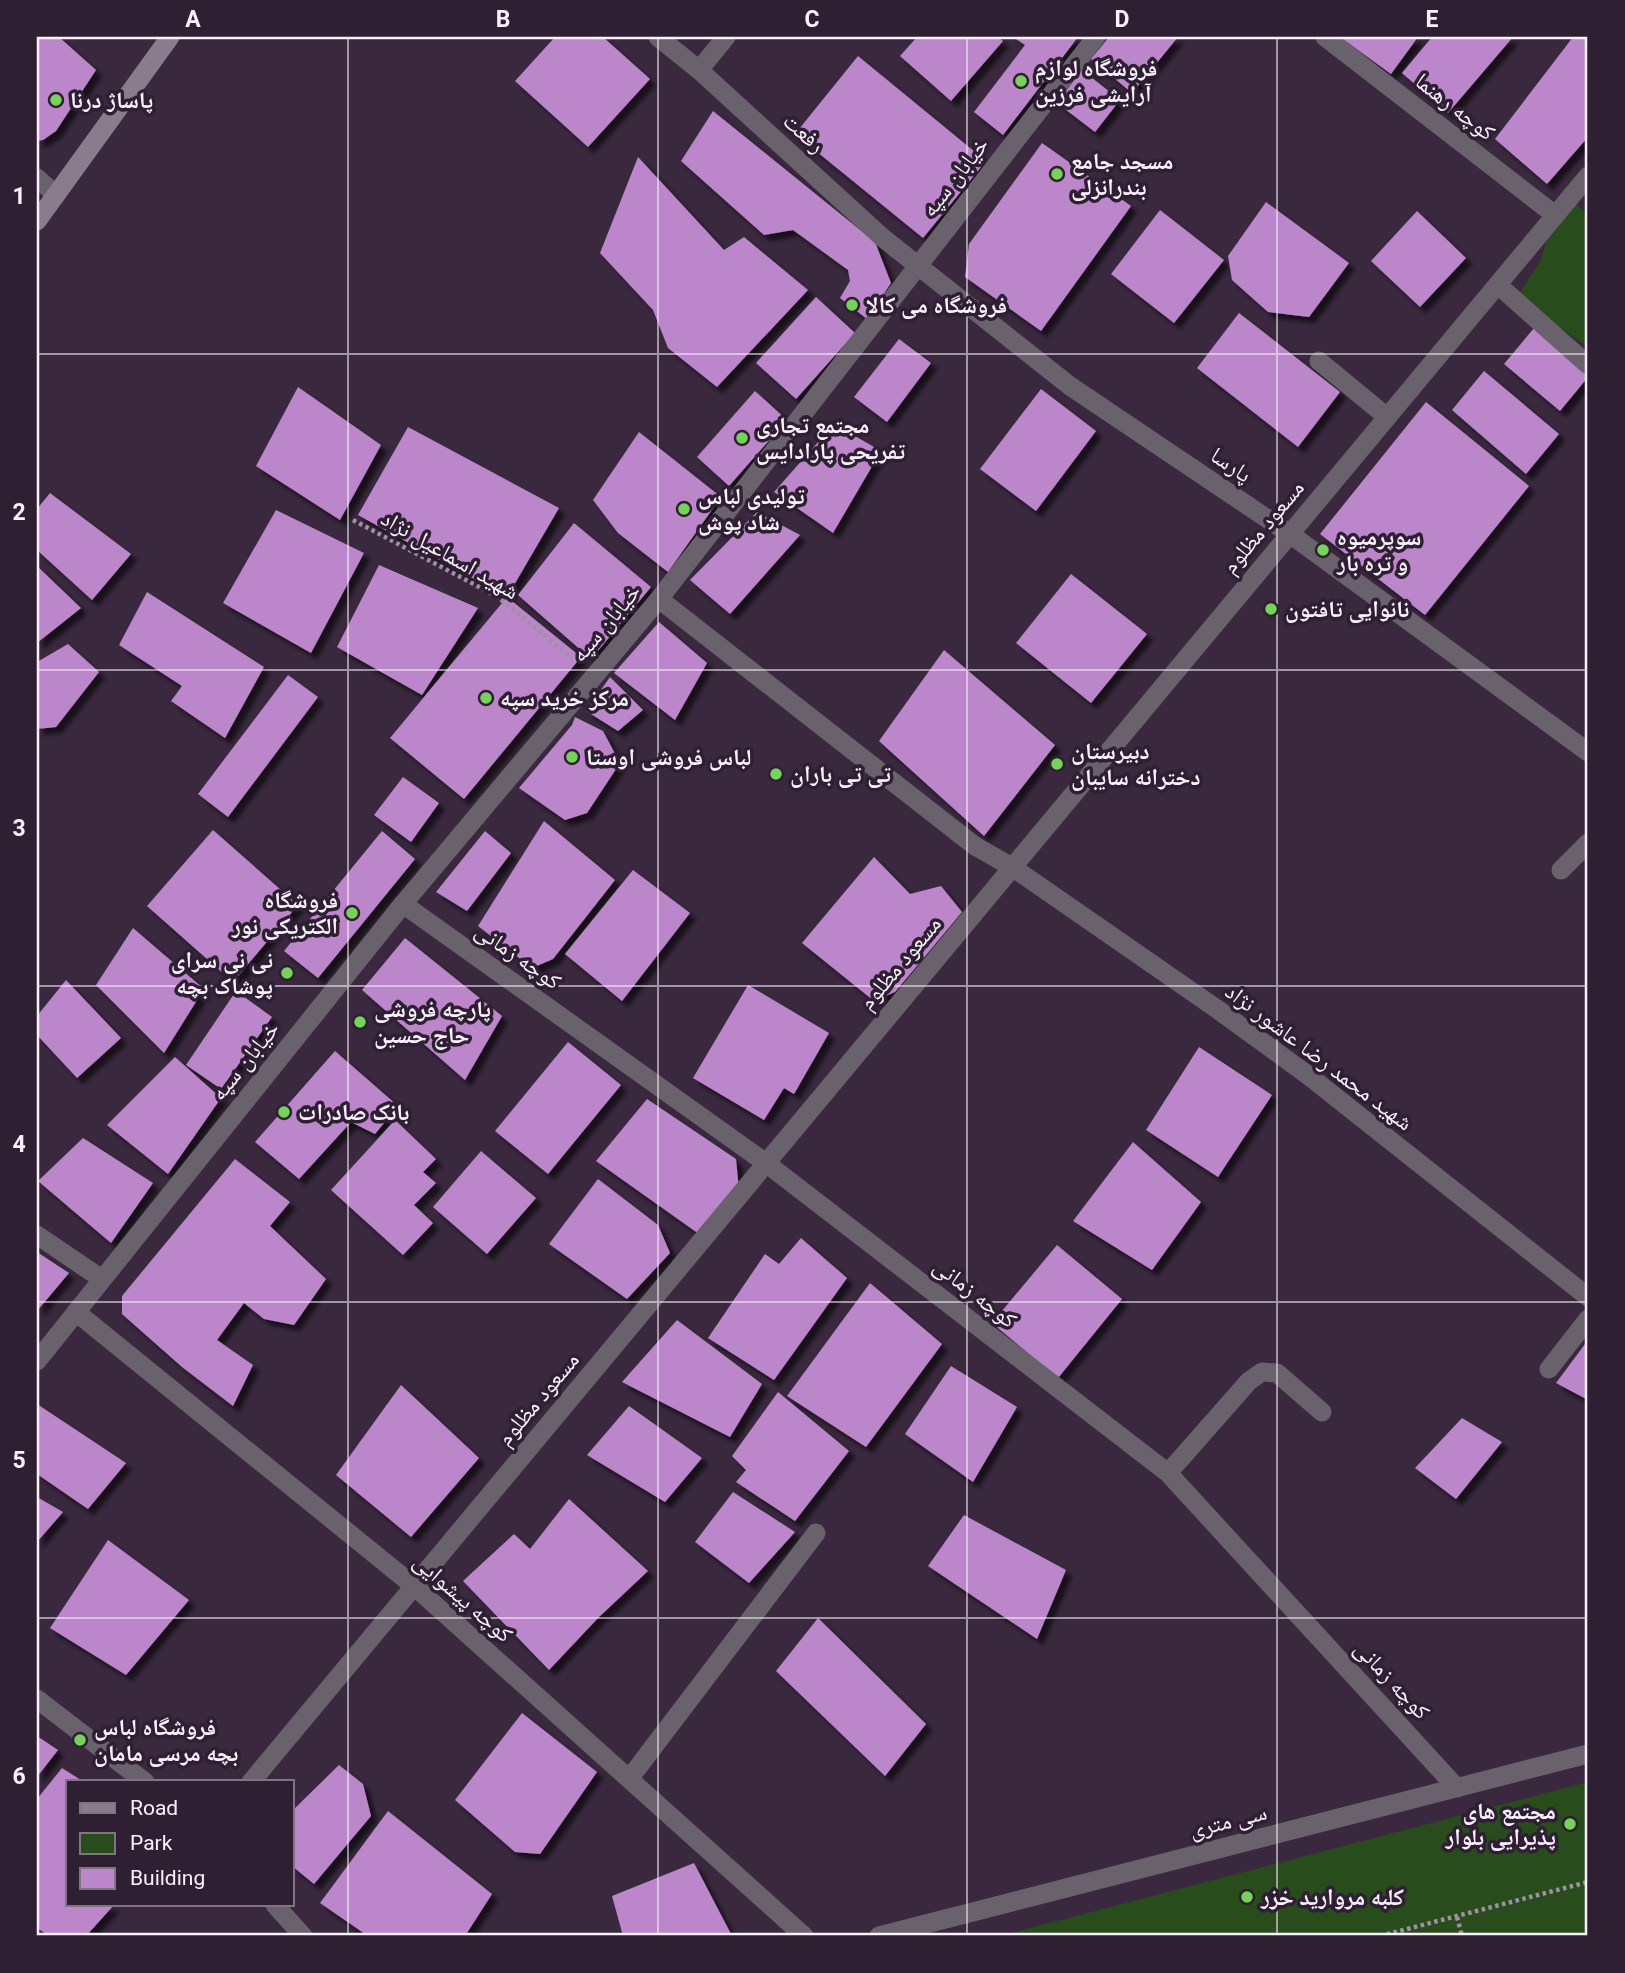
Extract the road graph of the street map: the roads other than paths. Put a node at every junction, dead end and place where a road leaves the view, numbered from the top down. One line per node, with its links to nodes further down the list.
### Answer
1 (170, 37): 9 (main road)
2 (658, 37): 6 (street, رفعت)
3 (726, 37): 6 (street)
4 (1096, 37): 12 (street, خیابان سپه)
5 (1325, 37): 10 (street, کوچه رهنما)
6 (699, 70): 12 (street, رفعت)
7 (37, 178): 9 (street)
8 (1586, 183): 10 (street, مسعود مظلوم)
9 (56, 195): 11 (main road)
10 (1555, 215): 13 (street, مسعود مظلوم)
11 (37, 221)
12 (918, 265): 17 (street, پارسا); 18 (street, خیابان سپه)
13 (1498, 285): 15 (street); 16 (street, مسعود مظلوم)
14 (1320, 361): 16 (street)
15 (1588, 365)
16 (1387, 417): 17 (street, مسعود مظلوم)
17 (1290, 534): 19 (street, پارسا); 21 (street, مسعود مظلوم)
18 (659, 599): 21 (street, شهید محمد رضا عاشور نژاد); 23 (street, خیابان سپه)
19 (1588, 752)
20 (1588, 843): 22 (street)
21 (1012, 867): 24 (street, مسعود مظلوم); 27 (street, شهید محمد رضا عاشور نژاد)
22 (1561, 870)
23 (402, 904): 24 (street, کوچه زمانی); 26 (street, خیابان سپه)
24 (766, 1163): 33 (street, کوچه زمانی); 35 (street, مسعود مظلوم)
25 (37, 1235): 26 (street)
26 (102, 1279): 28 (street, خیابان سپه)
27 (1588, 1297)
28 (76, 1312): 30 (street, خیابان سپه); 35 (street, کوچه پیشوایی)
29 (1588, 1319): 31 (street)
30 (37, 1361)
31 (1549, 1369)
32 (1322, 1412): 33 (street)
33 (1168, 1473): 41 (street, کوچه زمانی)
34 (816, 1533): 40 (street)
35 (414, 1586): 39 (street, مسعود مظلوم); 40 (street, کوچه پیشوایی)
36 (37, 1699): 38 (street)
37 (1588, 1754): 41 (street, سی متری)
38 (142, 1780)
39 (253, 1780)
40 (629, 1780): 44 (street, کوچه پیشوایی)
41 (1457, 1788): 45 (street, سی متری)
42 (276, 1906): 43 (street)
43 (303, 1936)
44 (804, 1936)
45 (879, 1936)

